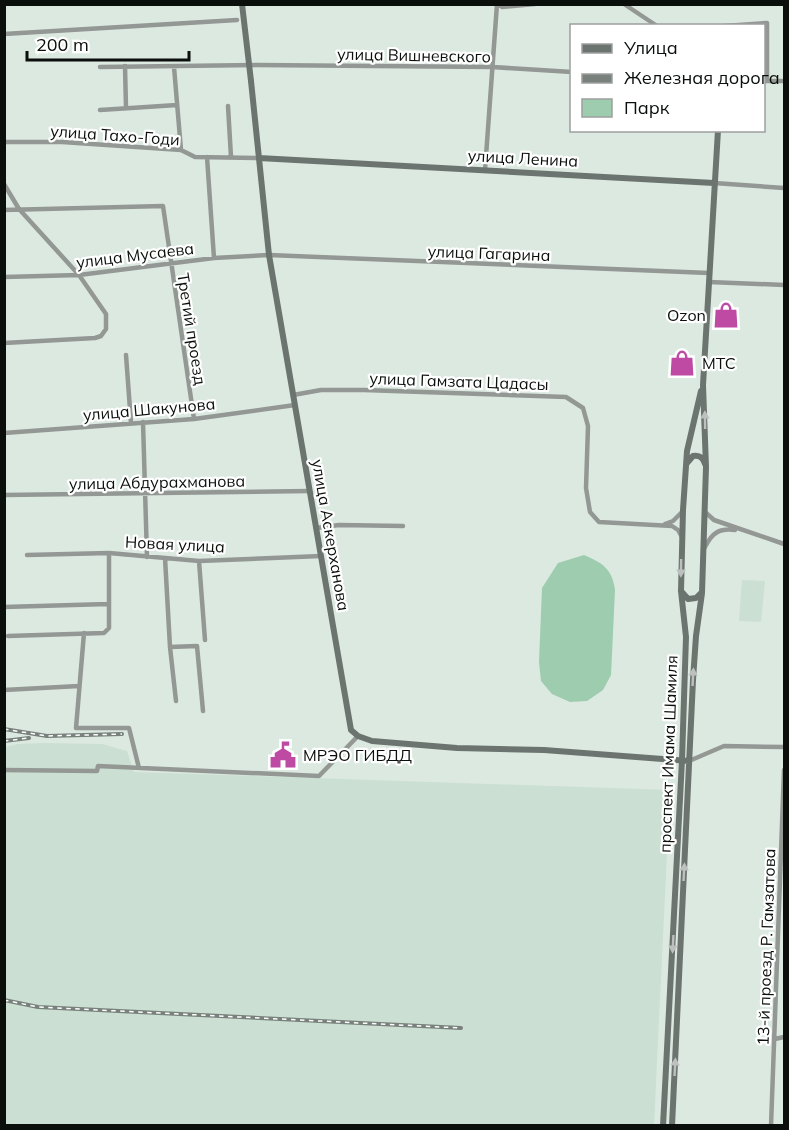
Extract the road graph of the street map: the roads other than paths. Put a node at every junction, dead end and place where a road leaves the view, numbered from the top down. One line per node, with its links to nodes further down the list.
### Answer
1 (242, 4): 25 (main road, улица Аскерханова, bridge)
2 (498, 4): 3 (street); 12 (street)
3 (534, 4)
4 (624, 4): 6 (street)
5 (237, 20): 8 (street)
6 (654, 24)
7 (753, 24): 14 (street)
8 (4, 34)
9 (125, 66): 10 (street, улица Вишневского); 11 (street, улица Вишневского); 18 (street)
10 (100, 67)
11 (174, 67): 12 (street, улица Вишневского); 16 (street)
12 (492, 67): 13 (street, улица Вишневского); 26 (street)
13 (570, 72)
14 (765, 81): 15 (street)
15 (784, 81)
16 (177, 105): 18 (street); 22 (street)
17 (228, 106): 24 (street)
18 (126, 108): 19 (street)
19 (100, 110)
20 (718, 132): 27 (main road, проспект Имама Шамиля)
21 (4, 142): 22 (street, улица Тахо-Годи)
22 (181, 150): 23 (street, улица Тахо-Годи)
23 (207, 157): 24 (street, улица Тахо-Годи); 33 (street)
24 (231, 157): 25 (street, улица Тахо-Годи)
25 (259, 158): 26 (main road, улица Ленина); 32 (main road, улица Аскерханова)
26 (485, 170): 27 (main road, улица Ленина)
27 (714, 183): 29 (street, улица Ленина); 35 (main road, проспект Имама Шамиля)
28 (4, 184): 30 (street)
29 (784, 188)
30 (20, 209): 31 (street); 34 (street, Третий проезд); 36 (street)
31 (4, 210)
32 (269, 255): 33 (street, улица Мусаева); 35 (street, улица Гагарина); 43 (main road, улица Аскерханова)
33 (214, 258): 34 (street, улица Мусаева)
34 (170, 263): 36 (street, улица Мусаева); 45 (street, Третий проезд)
35 (709, 273): 38 (main road, проспект Имама Шамиля)
36 (79, 275): 37 (street, улица Мусаева); 40 (street)
37 (4, 277)
38 (709, 282): 39 (street); 42 (main road, проспект Имама Шамиля)
39 (784, 285)
40 (4, 343)
41 (126, 355): 47 (street)
42 (703, 385): 49 (main road, проспект Имама Шамиля); 50 (main road, проспект Имама Шамиля, one-way to 42)
43 (293, 395): 44 (main road, улица Аскерханова); 56 (street, улица Гамзата Цадасы)
44 (295, 405): 45 (street, улица Шакунова); 51 (main road, улица Аскерханова)
45 (194, 419): 46 (street, улица Шакунова)
46 (143, 422): 47 (street, улица Шакунова); 53 (street)
47 (131, 423): 48 (street, улица Шакунова)
48 (4, 433)
49 (686, 464): 50 (main road); 54 (main road, проспект Имама Шамиля)
50 (706, 467): 55 (main road, проспект Имама Шамиля)
51 (310, 491): 53 (street, улица Абдурахманова); 58 (main road, улица Аскерханова)
52 (4, 495): 53 (street, улица Абдурахманова)
53 (146, 495): 66 (street)
54 (683, 510): 56 (street); 60 (main road, проспект Имама Шамиля)
55 (705, 512): 59 (street); 62 (main road, проспект Имама Шамиля)
56 (663, 524): 60 (street)
57 (403, 526): 58 (street)
58 (316, 528): 65 (main road, улица Аскерханова)
59 (747, 532): 61 (street); 62 (street)
60 (682, 537): 69 (main road, проспект Имама Шамиля, one-way to 69)
61 (784, 544)
62 (703, 550): 70 (main road, проспект Имама Шамиля)
63 (109, 553): 64 (street, Новая улица); 66 (street, Новая улица); 71 (street)
64 (27, 555)
65 (321, 556): 68 (street, Новая улица); 81 (main road, улица Аскерханова)
66 (147, 557): 67 (street, Новая улица)
67 (165, 558): 68 (street, Новая улица); 76 (street)
68 (199, 561): 75 (street)
69 (681, 591): 70 (main road); 83 (main road, проспект Имама Шамиля)
70 (702, 593): 83 (main road, проспект Имама Шамиля, one-way to 70)
71 (108, 604): 72 (street); 73 (street)
72 (4, 607)
73 (84, 633): 74 (street); 77 (street)
74 (8, 636)
75 (205, 639)
76 (170, 647): 79 (street); 80 (street)
77 (80, 686): 78 (street); 84 (street)
78 (4, 690)
79 (176, 701)
80 (203, 711)
81 (358, 736): 83 (main road); 84 (street)
82 (784, 747): 83 (street)
83 (686, 760): 89 (main road, проспект Имама Шамиля, one-way to 89); 90 (main road, проспект Имама Шамиля, one-way to 83)
84 (139, 768): 85 (street)
85 (4, 770)
86 (784, 770): 88 (street, 13-й проезд Р. Гамзатова)
87 (784, 1037): 88 (street)
88 (775, 1039): 91 (street, 13-й проезд Р. Гамзатова)
89 (663, 1125)
90 (672, 1125)
91 (771, 1125)

